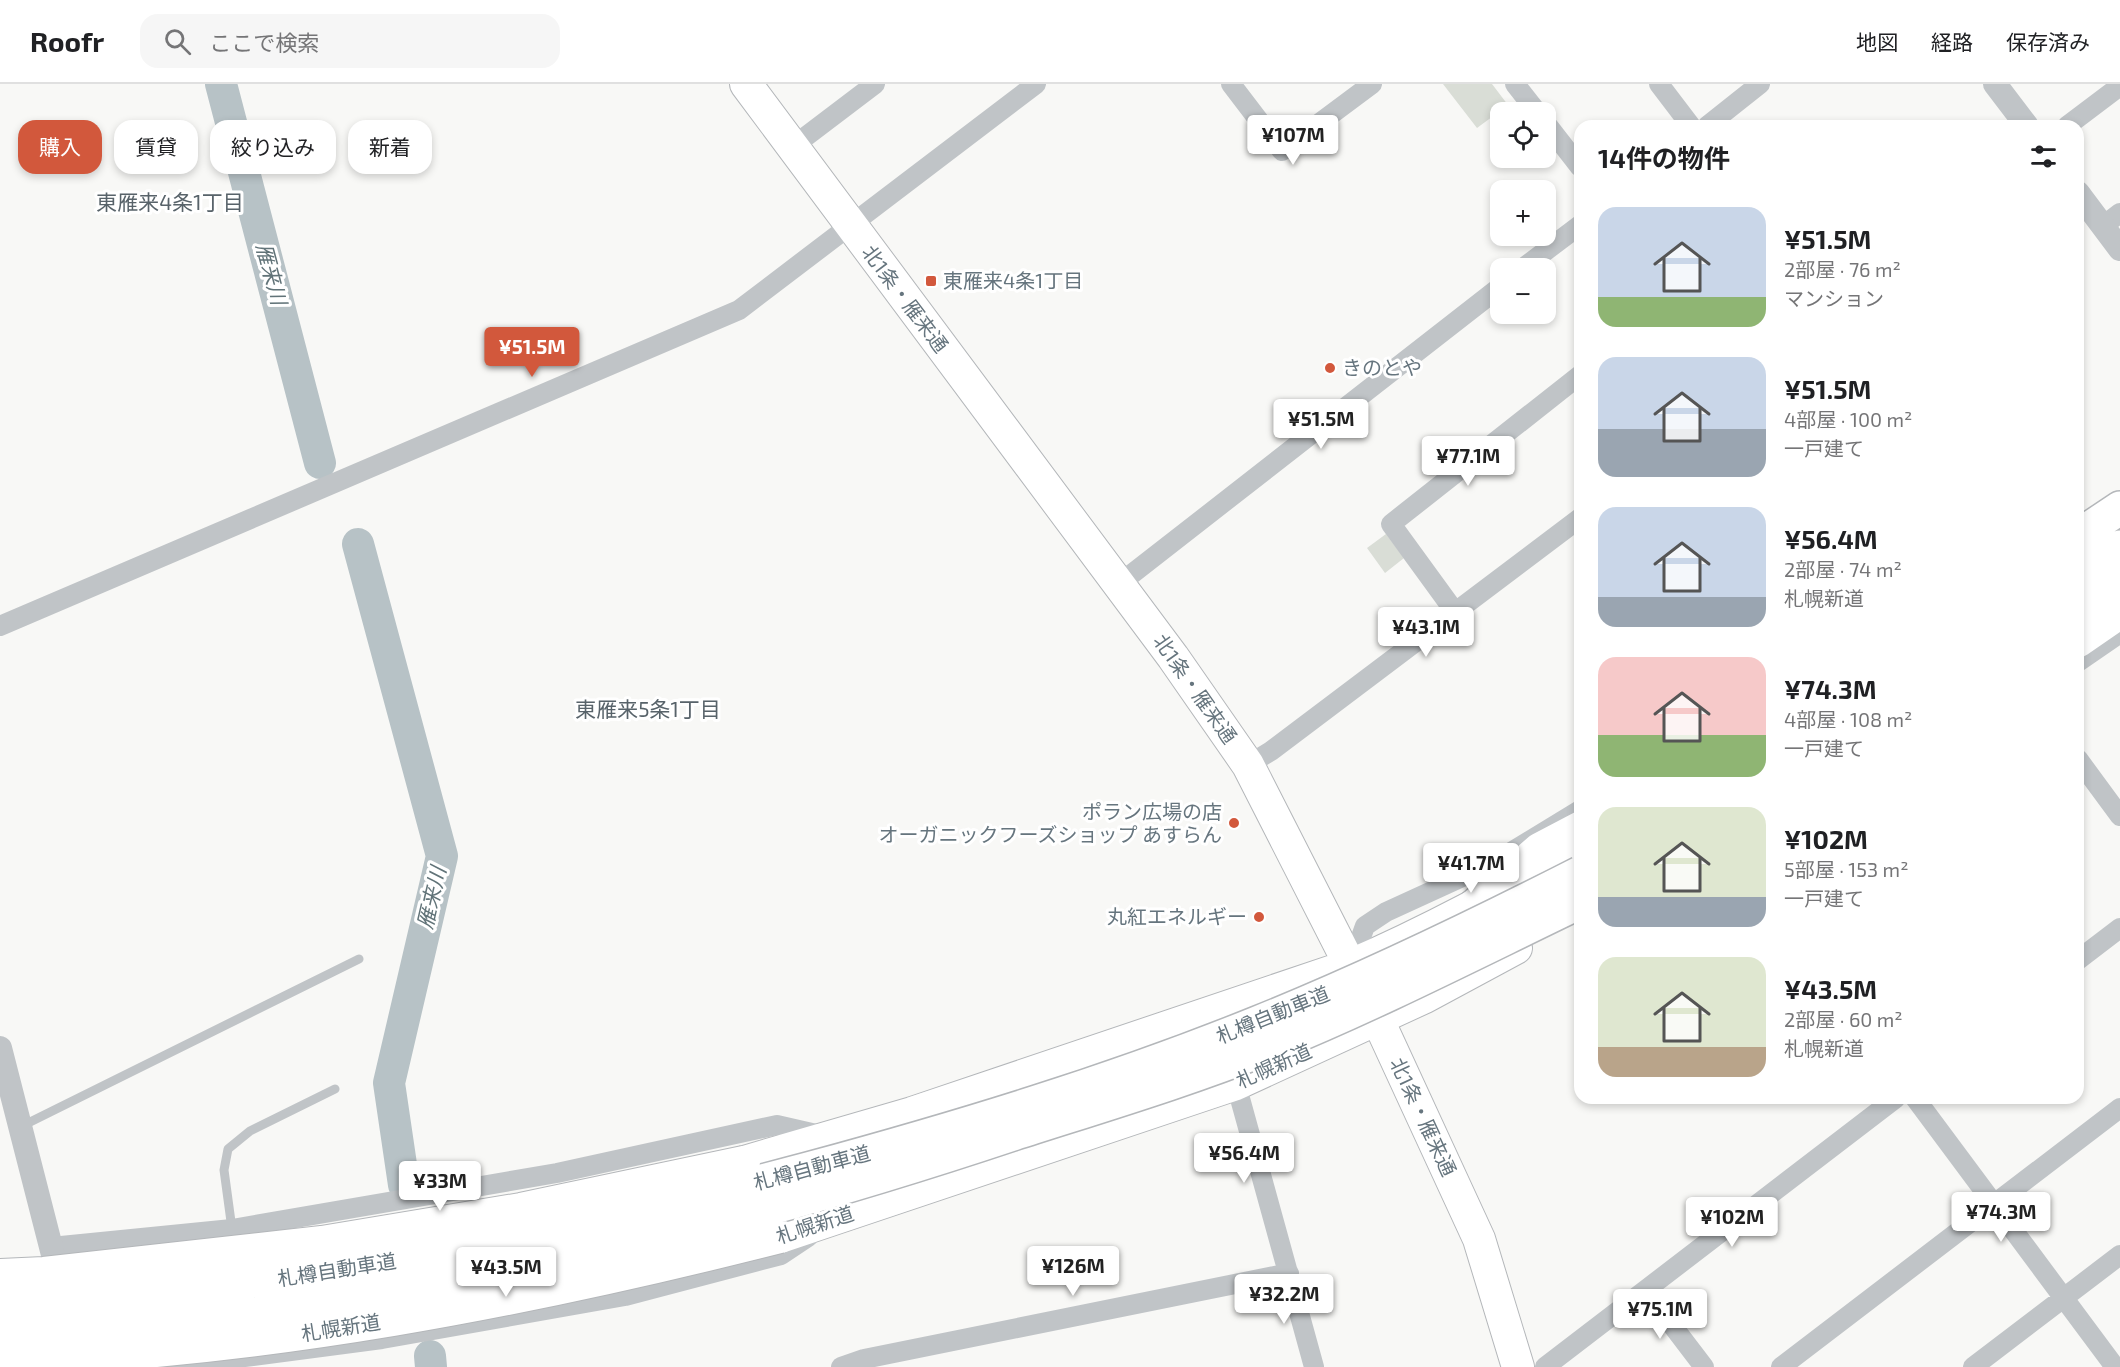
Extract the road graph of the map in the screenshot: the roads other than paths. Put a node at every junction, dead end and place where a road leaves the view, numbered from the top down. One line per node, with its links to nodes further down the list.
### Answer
1 (746, 84): 17 (highway, 北1条・雁来通)
2 (876, 84): 17 (street)
3 (1036, 84): 21 (street)
4 (1231, 84): 5 (street)
5 (1372, 84)
6 (1515, 84): 11 (street)
7 (1659, 84): 12 (street)
8 (1760, 84): 13 (street)
9 (1995, 84): 14 (street)
10 (2120, 86): 15 (street)
11 (1529, 102)
12 (1686, 120)
13 (1715, 120)
14 (2022, 120)
15 (2075, 120)
16 (1556, 136): 18 (street)
17 (792, 147): 21 (highway, 北1条・雁来通)
18 (1574, 159)
19 (2084, 198): 20 (street)
20 (2111, 220): 23 (street)
21 (850, 225): 35 (highway, 北1条・雁来通); 40 (street)
22 (1574, 230): 24 (street)
23 (2120, 249)
24 (1536, 258)
25 (1490, 294): 35 (street)
26 (1574, 380): 38 (street)
27 (2120, 508): 31 (highway)
28 (1574, 523): 38 (street)
29 (2120, 530): 32 (highway)
30 (2120, 547): 33 (highway)
31 (2084, 551)
32 (2084, 554)
33 (2084, 556)
34 (2120, 574): 36 (highway); 37 (highway)
35 (1119, 584): 44 (highway, 北1条・雁来通)
36 (2084, 595)
37 (2084, 601)
38 (1455, 612): 44 (street)
39 (2120, 612): 42 (highway)
40 (0, 626)
41 (2120, 633): 43 (street)
42 (2084, 637)
43 (2084, 658)
44 (1248, 765): 57 (highway, 北1条・雁来通)
45 (2084, 767): 47 (street)
46 (1574, 814): 57 (street)
47 (2120, 816)
48 (1574, 831): 51 (highway)
49 (1574, 851): 51 (highway)
50 (1574, 876): 76 (highway, 札樽自動車道, bridge)
51 (1473, 907): 57 (highway)
52 (1574, 915): 58 (highway, 札幌新道)
53 (1574, 915): 77 (highway, 札樽自動車道, bridge)
54 (2120, 928): 55 (street)
55 (2084, 955)
56 (359, 958): 65 (lane)
57 (1351, 965): 58 (highway, 北1条・雁来通); 66 (highway)
58 (1378, 1020): 60 (highway, 札幌新道); 84 (highway, 北1条・雁来通)
59 (0, 1048): 65 (street)
60 (1236, 1084): 68 (highway, 札幌新道); 72 (street)
61 (335, 1089): 69 (lane)
62 (1888, 1104): 74 (street)
63 (1920, 1104): 67 (street)
64 (2120, 1108): 67 (street)
65 (22, 1126): 70 (street)
66 (828, 1137): 69 (street); 73 (highway, bridge)
67 (1995, 1203): 75 (street); 87 (street)
68 (841, 1216): 78 (highway, 札幌新道, bridge); 81 (street)
69 (232, 1228): 70 (street)
70 (51, 1247): 80 (street)
71 (2120, 1255): 75 (street)
72 (1289, 1273): 79 (street); 83 (street)
73 (0, 1275)
74 (1646, 1291): 85 (street); 86 (street)
75 (2063, 1297): 88 (street); 89 (street)
76 (0, 1305)
77 (0, 1333)
78 (0, 1361)
79 (865, 1363): 82 (street)
80 (82, 1367)
81 (169, 1367)
82 (841, 1367)
83 (1314, 1367)
84 (1518, 1367)
85 (1545, 1367)
86 (1704, 1367)
87 (1781, 1367)
88 (1973, 1367)
89 (2115, 1367)

